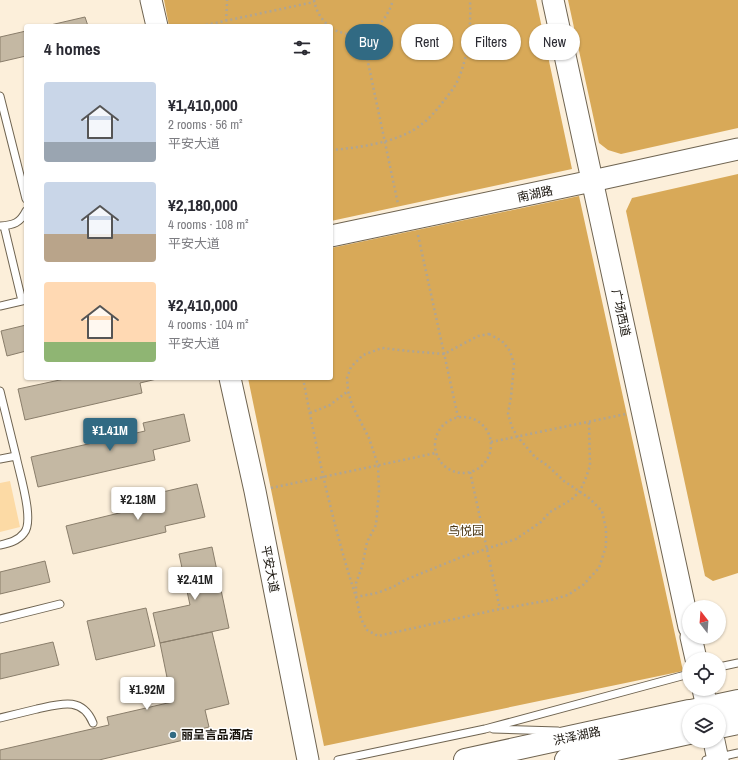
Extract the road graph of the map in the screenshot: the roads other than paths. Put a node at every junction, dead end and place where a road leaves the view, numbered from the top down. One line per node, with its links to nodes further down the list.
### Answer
1 (152, 0): 3 (street)
2 (553, 0): 6 (street, 广场西道)
3 (157, 24)
4 (0, 96): 7 (lane)
5 (738, 149): 6 (street, 南湖路)
6 (592, 181): 10 (street, 南湖路); 18 (street, 广场西道)
7 (24, 191)
8 (24, 216): 9 (lane)
9 (2, 226): 11 (lane)
10 (333, 236)
11 (24, 301): 12 (lane)
12 (0, 306)
13 (230, 380): 36 (street, 平安大道)
14 (0, 391): 15 (lane)
15 (16, 456): 16 (lane); 17 (lane)
16 (0, 459)
17 (0, 545)
18 (683, 600)
19 (60, 604): 20 (lane)
20 (0, 619)
21 (738, 663): 22 (lane)
22 (726, 666)
23 (682, 676): 31 (lane)
24 (738, 701): 25 (main road, 洪泽湖路)
25 (707, 704)
26 (682, 709): 32 (main road, 洪泽湖路)
27 (0, 718): 28 (lane)
28 (94, 723)
29 (738, 723): 30 (main road)
30 (726, 726)
31 (485, 729): 32 (lane); 37 (lane)
32 (597, 731): 38 (main road, 洪泽湖路)
33 (682, 735): 39 (main road, 洪泽湖路)
34 (738, 753): 35 (lane)
35 (714, 755)
36 (308, 760)
37 (338, 760)
38 (466, 760)
39 (566, 760)

